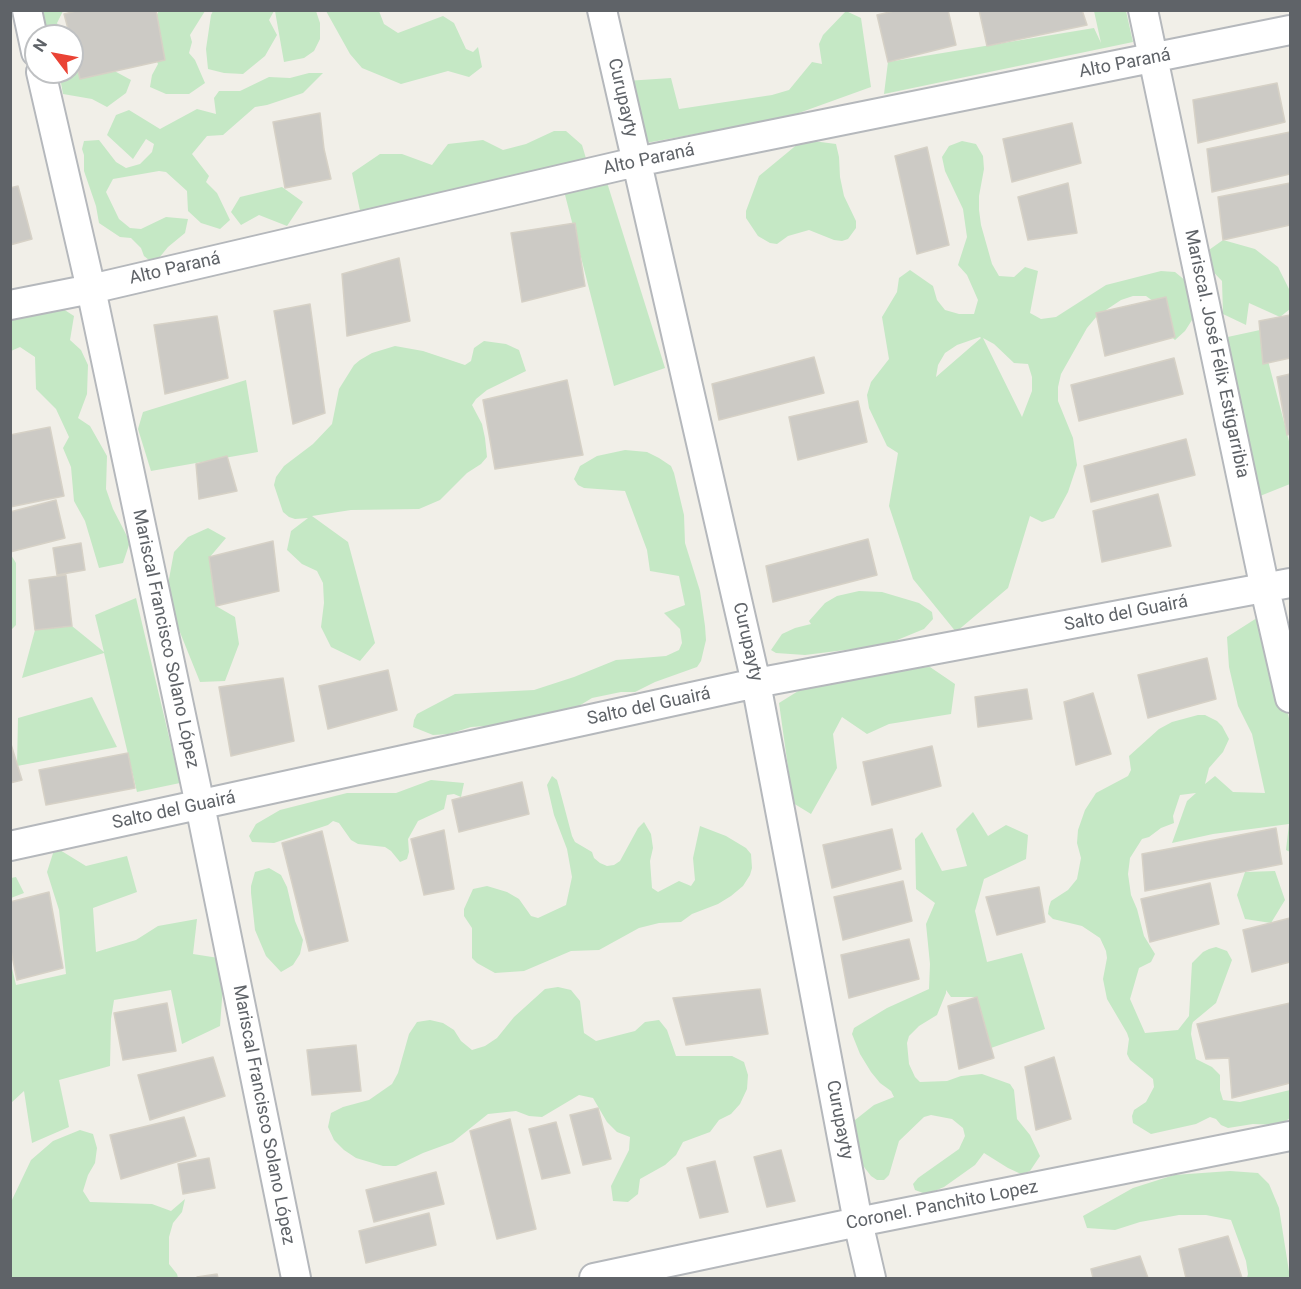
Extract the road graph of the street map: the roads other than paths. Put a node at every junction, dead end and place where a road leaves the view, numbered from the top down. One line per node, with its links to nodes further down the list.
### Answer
1 (602, 10): 6 (street, Curupayty)
2 (1143, 10): 4 (street, Mariscal. José Félix Estigarribia)
3 (1290, 30): 4 (street, Alto Paraná)
4 (1154, 58): 6 (street, Alto Paraná); 9 (street, Mariscal. José Félix Estigarribia)
5 (44, 84): 7 (street, Mariscal Francisco Solano López)
6 (636, 162): 7 (street, Alto Paraná); 10 (street, Curupayty)
7 (91, 289): 8 (street, Alto Paraná); 12 (street, Mariscal Francisco Solano López)
8 (10, 305)
9 (1278, 586): 10 (street, Salto del Guairá); 11 (street, Mariscal. José Félix Estigarribia)
10 (756, 683): 12 (street, Salto del Guairá); 15 (street, Curupayty)
11 (1290, 698)
12 (200, 805): 13 (street, Salto del Guairá); 16 (street, Mariscal Francisco Solano López)
13 (10, 846)
14 (1290, 1136): 15 (street, Coronel. Panchito Lopez)
15 (858, 1222): 17 (street, Coronel. Panchito Lopez); 18 (street, Curupayty)
16 (296, 1278)
17 (594, 1278)
18 (871, 1278)

